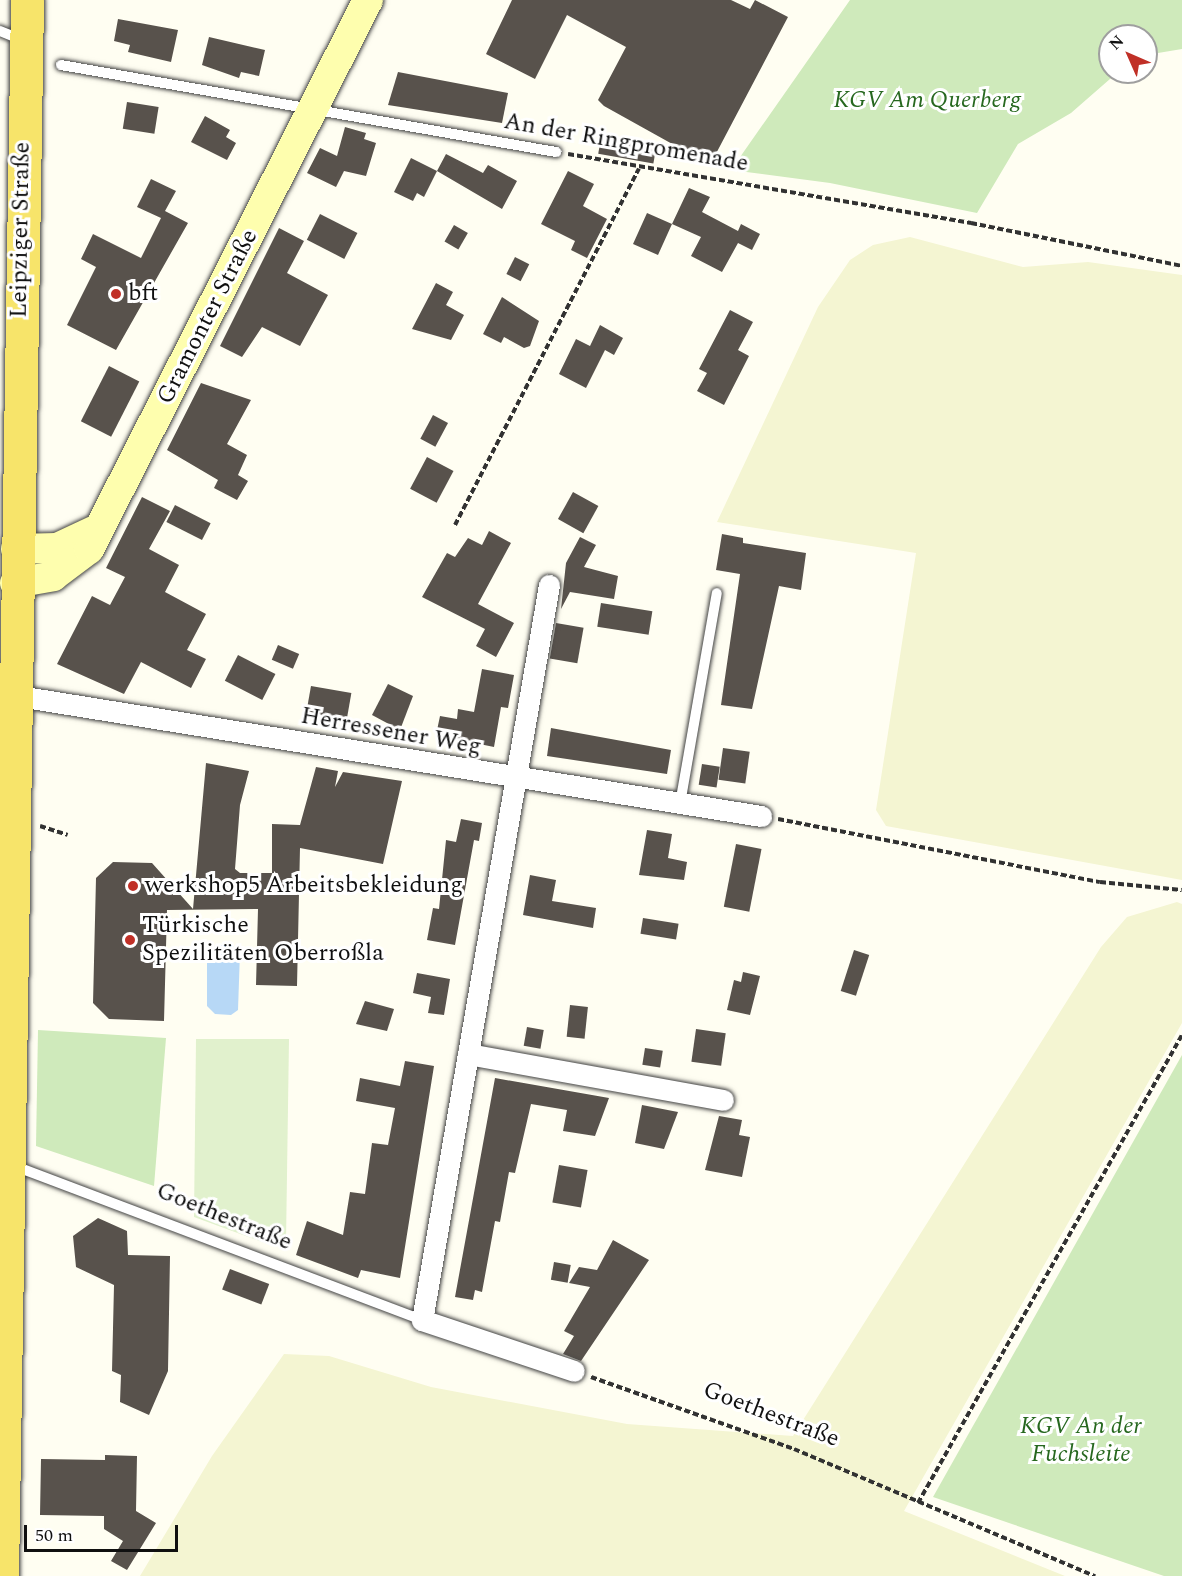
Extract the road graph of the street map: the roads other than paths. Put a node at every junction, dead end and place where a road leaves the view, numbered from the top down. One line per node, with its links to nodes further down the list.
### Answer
1 (27, 0): 3 (main road, Leipziger Straße)
2 (368, 0): 5 (street, Gramonter Straße)
3 (13, 36): 8 (main road, Leipziger Straße)
4 (61, 65): 5 (lane, An der Ringpromenade)
5 (314, 107): 6 (lane, An der Ringpromenade); 7 (street, Gramonter Straße)
6 (556, 152)
7 (101, 526): 8 (street); 9 (street, Gramonter Straße)
8 (16, 549): 9 (main road, Leipziger Straße)
9 (15, 583): 12 (main road, Leipziger Straße)
10 (549, 585): 13 (street)
11 (717, 593): 14 (lane)
12 (6, 694): 13 (street, Herressener Weg); 18 (main road, Leipziger Straße)
13 (514, 780): 14 (street, Herressener Weg); 16 (street)
14 (680, 804): 15 (street, Herressener Weg)
15 (760, 816)
16 (468, 1054): 17 (street); 19 (street)
17 (723, 1100)
18 (6, 1163): 19 (lane, Goethestraße); 21 (main road, Leipziger Straße)
19 (422, 1320): 20 (street, Goethestraße)
20 (574, 1371)
21 (2, 1576)

